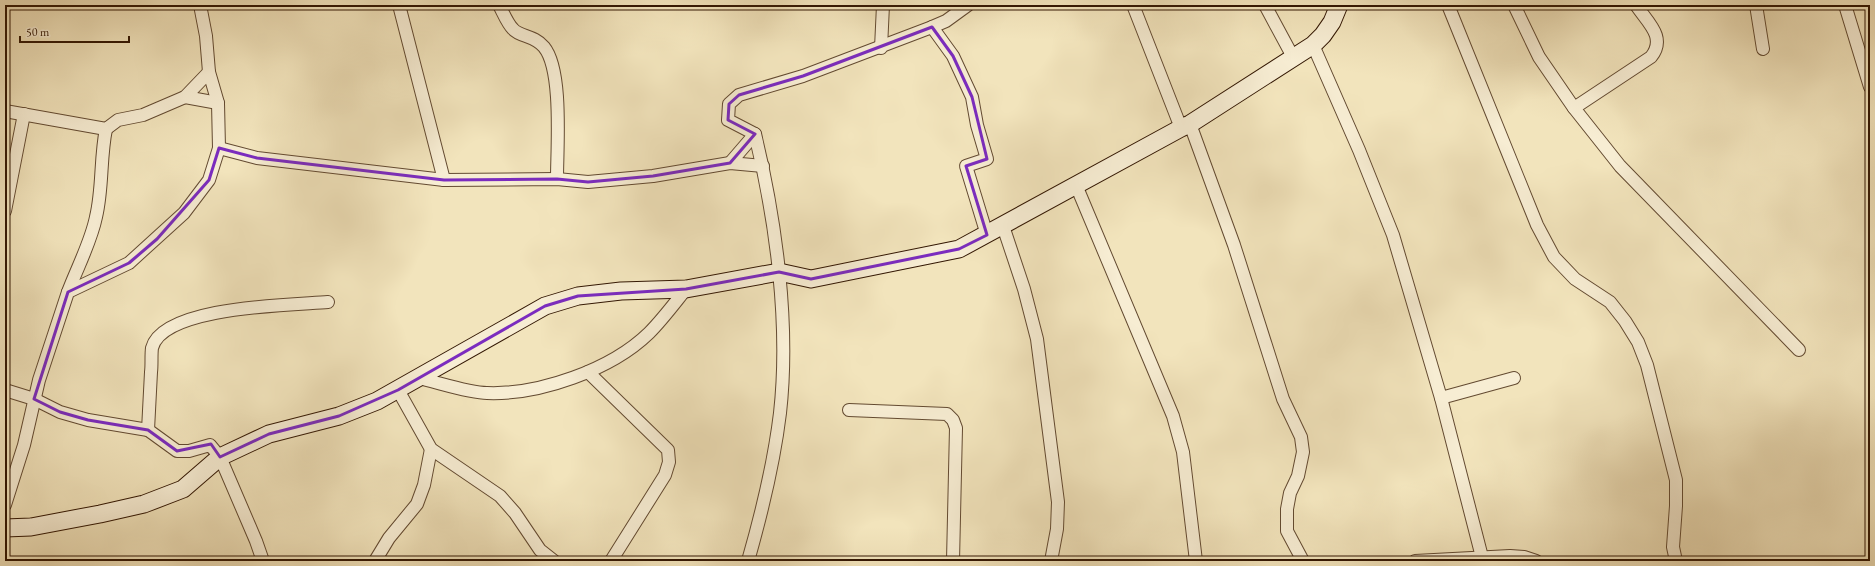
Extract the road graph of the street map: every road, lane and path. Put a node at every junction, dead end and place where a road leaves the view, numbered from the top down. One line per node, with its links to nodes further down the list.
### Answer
1 (200, 5): 19 (street)
2 (399, 5): 33 (street)
3 (499, 5): 32 (street)
4 (883, 5): 16 (street)
5 (968, 5): 14 (street)
6 (1133, 5): 26 (street)
7 (1265, 5): 18 (street)
8 (1339, 5): 15 (street)
9 (1448, 5): 68 (street)
10 (1514, 5): 23 (street)
11 (1636, 5): 23 (street)
12 (1756, 5): 17 (street)
13 (1845, 5): 20 (street)
14 (932, 27): 16 (street); 37 (street)
15 (1313, 45): 18 (street); 48 (street)
16 (881, 48): 28 (street)
17 (1764, 49)
18 (1293, 57): 26 (street)
19 (209, 72): 21 (street); 22 (street)
20 (1870, 87)
21 (185, 97): 22 (street); 27 (street)
22 (218, 103): 29 (street)
23 (1574, 108): 42 (street)
24 (5, 111): 25 (street)
25 (24, 114): 27 (street); 35 (street)
26 (1186, 126): 34 (street); 65 (street)
27 (106, 128): 40 (street)
28 (755, 134): 30 (street); 31 (street)
29 (219, 148): 33 (street); 40 (street)
30 (730, 163): 31 (street); 32 (street)
31 (763, 166): 38 (street)
32 (557, 179): 33 (street)
33 (444, 180)
34 (1076, 185): 36 (street); 64 (street)
35 (5, 211)
36 (1003, 226): 37 (street); 63 (street)
37 (986, 235): 38 (street)
38 (779, 272): 39 (street); 61 (street)
39 (686, 289): 43 (street); 44 (street)
40 (68, 292): 49 (street)
41 (328, 302): 51 (street)
42 (1799, 350)
43 (588, 372): 44 (street); 60 (street)
44 (418, 378): 47 (street)
45 (1514, 378): 48 (street)
46 (5, 390): 49 (street)
47 (398, 390): 52 (street); 53 (street)
48 (1441, 398): 56 (street)
49 (34, 399): 51 (street); 54 (street)
50 (849, 410): 62 (street)
51 (148, 430): 53 (street)
52 (432, 449): 58 (street); 59 (street)
53 (220, 457): 55 (street); 57 (street)
54 (5, 505)
55 (5, 528)
56 (1482, 559): 66 (street); 67 (street)
57 (263, 561)
58 (375, 561)
59 (554, 561)
60 (611, 561)
61 (748, 561)
62 (953, 561)
63 (1051, 561)
64 (1196, 561)
65 (1303, 561)
66 (1415, 561)
67 (1536, 561)
68 (1676, 561)

